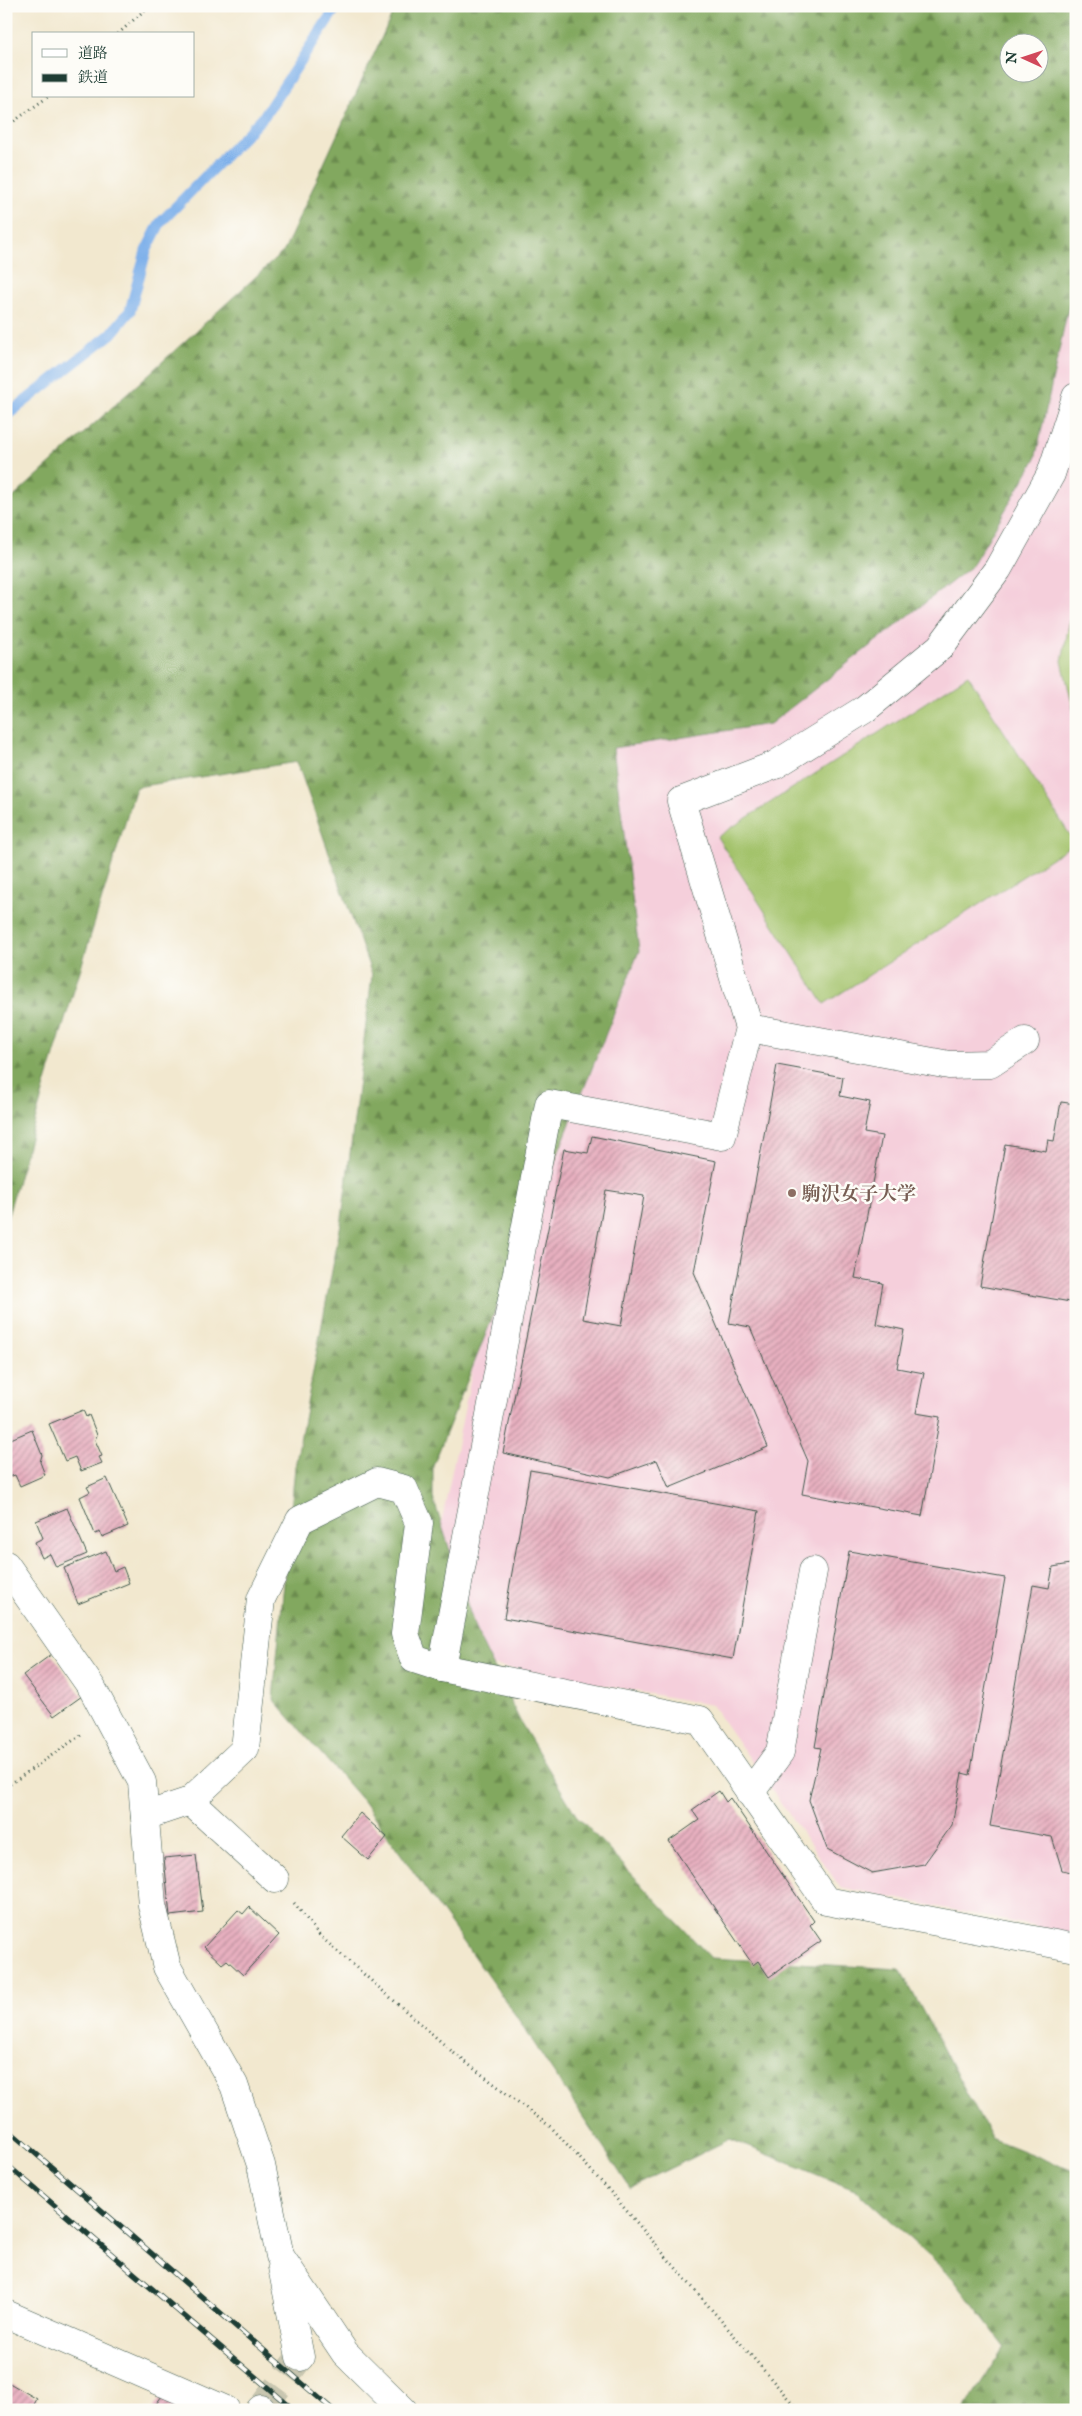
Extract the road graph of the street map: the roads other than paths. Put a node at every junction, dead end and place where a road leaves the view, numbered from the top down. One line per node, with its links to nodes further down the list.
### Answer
1 (1076, 397): 2 (street)
2 (749, 1028): 3 (street); 6 (street)
3 (1024, 1041)
4 (6, 1565): 9 (street)
5 (813, 1571): 7 (street)
6 (442, 1668): 7 (street); 8 (street)
7 (750, 1792): 11 (street)
8 (190, 1801): 9 (street); 10 (street)
9 (145, 1816): 12 (street)
10 (275, 1879)
11 (1076, 1948)
12 (280, 2256): 14 (street); 16 (street)
13 (6, 2314): 15 (street)
14 (300, 2356)
15 (226, 2410)
16 (403, 2410)

